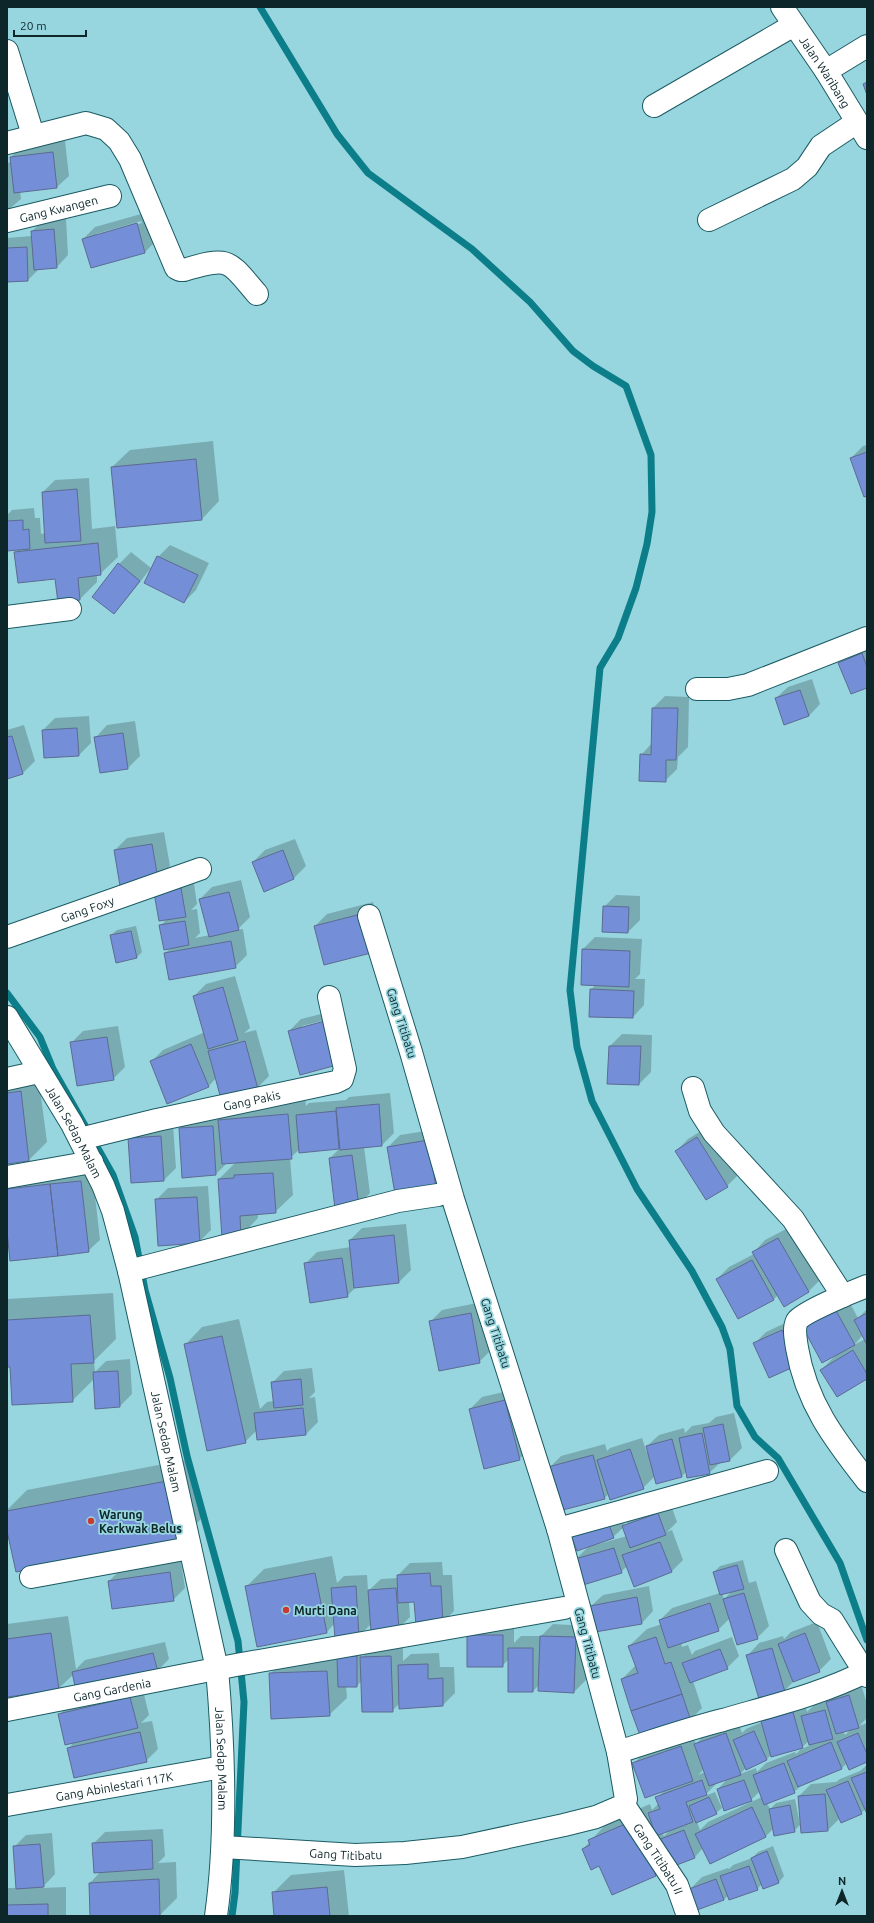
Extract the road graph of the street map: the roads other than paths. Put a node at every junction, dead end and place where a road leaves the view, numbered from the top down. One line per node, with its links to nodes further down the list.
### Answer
1 (782, 7): 2 (street, Jalan Waribang)
2 (787, 29): 5 (street, Jalan Waribang); 6 (street)
3 (867, 46): 5 (street)
4 (7, 51): 8 (street)
5 (826, 72): 7 (street, Jalan Waribang)
6 (654, 106)
7 (854, 130): 11 (street)
8 (33, 135): 9 (street); 13 (street)
9 (7, 142)
10 (110, 196): 12 (street, Gang Kwangen)
11 (709, 220)
12 (7, 221)
13 (257, 294)
14 (70, 609): 15 (street)
15 (7, 617)
16 (867, 638): 17 (street)
17 (697, 690)
18 (200, 869): 20 (street, Gang Foxy)
19 (369, 916): 35 (street, Gang Titibatu)
20 (7, 937)
21 (329, 997): 26 (street, Gang Pakis)
22 (7, 1017): 23 (street, Jalan Sedap Malam)
23 (39, 1072): 24 (street); 26 (street, Jalan Sedap Malam)
24 (7, 1079)
25 (693, 1088): 32 (street)
26 (87, 1138): 27 (street, Jalan Sedap Malam)
27 (92, 1162): 28 (street); 30 (street, Jalan Sedap Malam)
28 (7, 1177)
29 (438, 1195): 30 (street)
30 (137, 1269): 36 (street, Jalan Sedap Malam)
31 (867, 1286): 32 (street)
32 (843, 1296): 34 (street)
33 (767, 1471): 35 (street)
34 (867, 1480)
35 (558, 1529): 43 (street, Gang Titibatu)
36 (190, 1548): 38 (street); 40 (street, Jalan Sedap Malam)
37 (786, 1550): 41 (street)
38 (31, 1577)
39 (564, 1608): 40 (street, Gang Gardenia)
40 (235, 1665): 42 (street, Gang Gardenia); 44 (street, Jalan Sedap Malam)
41 (866, 1673): 43 (street)
42 (7, 1710)
43 (618, 1752): 46 (street, Gang Titibatu)
44 (222, 1767): 45 (street, Gang Abinlestari 117K); 47 (street, Jalan Sedap Malam)
45 (7, 1805)
46 (624, 1805): 47 (street, Gang Titibatu); 49 (street, Gang Titibatu II)
47 (234, 1847): 48 (street, Jalan Sedap Malam)
48 (216, 1916)
49 (688, 1916)

